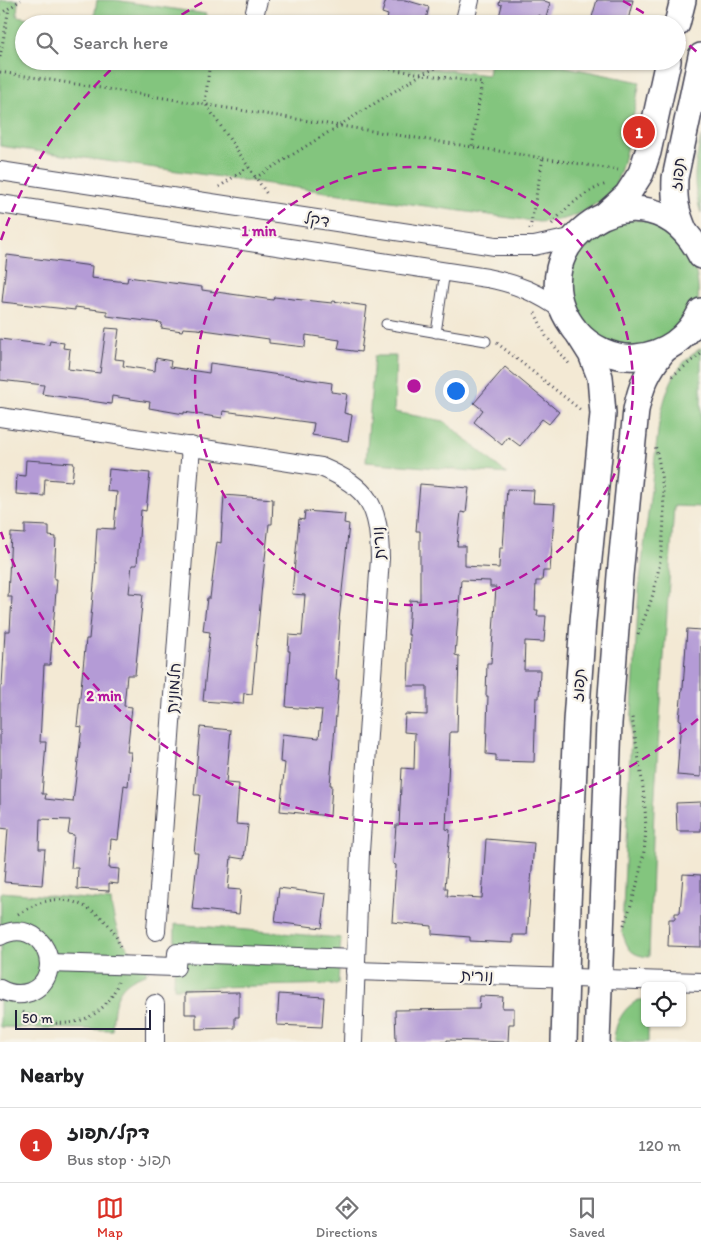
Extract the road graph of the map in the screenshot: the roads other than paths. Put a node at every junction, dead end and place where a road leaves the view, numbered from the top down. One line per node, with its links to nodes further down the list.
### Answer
1 (258, 0): 4 (street)
2 (470, 0): 5 (street)
3 (682, 0): 6 (street)
4 (254, 15)
5 (466, 15)
6 (679, 15)
7 (701, 56): 13 (street, תפוז)
8 (666, 70): 11 (street, תפוז)
9 (0, 171): 12 (street, דקל)
10 (0, 204): 14 (street, דקל)
11 (604, 215): 12 (street); 13 (street)
12 (574, 237): 15 (street)
13 (695, 245)
14 (445, 272): 15 (street, דקל); 19 (lane)
15 (564, 311): 20 (street, תפוז)
16 (701, 311): 18 (street)
17 (386, 324): 19 (lane)
18 (692, 332): 22 (street)
19 (436, 333): 21 (lane)
20 (579, 335): 22 (street); 29 (street, תפוז)
21 (486, 341)
22 (664, 350): 30 (street, תפוז)
23 (0, 417): 24 (street, נורית)
24 (191, 446): 25 (street, חלמונית); 28 (street, נורית)
25 (156, 931)
26 (0, 936): 27 (street)
27 (49, 963): 28 (street); 32 (street)
28 (355, 965): 29 (street, נורית); 35 (street, נורית)
29 (566, 978): 30 (street, נורית); 36 (street, תפוז)
30 (599, 979): 31 (street, נורית); 37 (street, תפוז)
31 (701, 982)
32 (0, 989)
33 (155, 1004): 34 (street)
34 (155, 1042)
35 (353, 1042)
36 (564, 1042)
37 (597, 1042)

